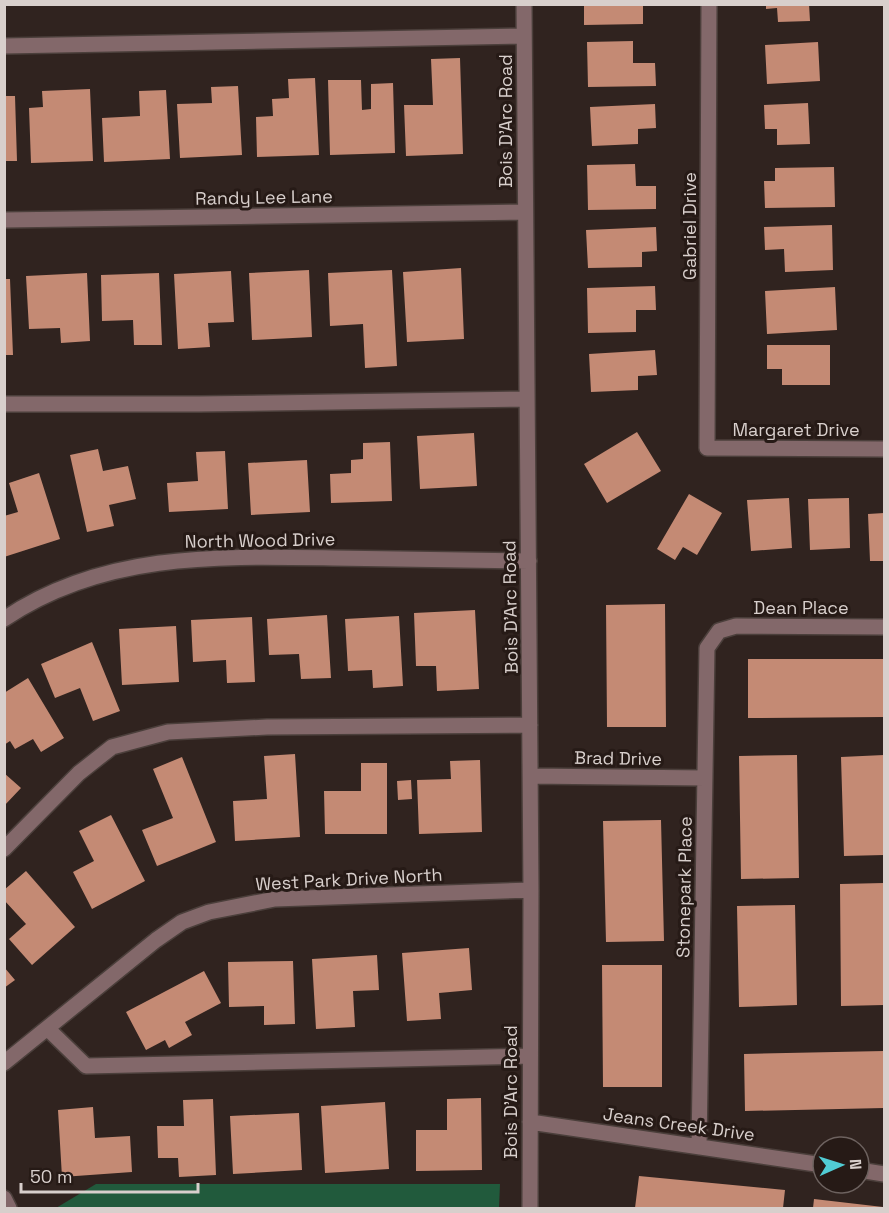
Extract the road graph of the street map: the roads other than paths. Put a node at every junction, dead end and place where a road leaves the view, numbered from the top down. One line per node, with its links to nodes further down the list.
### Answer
1 (524, 4): 3 (street, Bois D'Arc Road)
2 (709, 4): 9 (street, Gabriel Drive)
3 (524, 36): 4 (street); 5 (street, Bois D'Arc Road)
4 (4, 46)
5 (525, 212): 6 (street, Randy Lee Lane); 7 (street, Bois D'Arc Road)
6 (4, 220)
7 (527, 399): 8 (street); 11 (street, Bois D'Arc Road)
8 (4, 404)
9 (707, 448): 10 (street, Margaret Drive)
10 (885, 450)
11 (529, 561): 12 (street, North Wood Drive); 15 (street, Bois D'Arc Road)
12 (4, 619)
13 (885, 627): 14 (street, Dean Place)
14 (719, 631): 17 (street, Stonepark Place)
15 (530, 725): 16 (street, Bois D'Arc Road); 18 (street)
16 (531, 777): 17 (street, Brad Drive); 19 (street, Bois D'Arc Road)
17 (705, 778): 24 (street, Stonepark Place)
18 (4, 849)
19 (531, 890): 20 (street, West Park Drive North); 21 (street, Bois D'Arc Road)
20 (48, 1029): 21 (street); 22 (street, West Park Drive North)
21 (530, 1056): 23 (street, Bois D'Arc Road)
22 (4, 1063)
23 (530, 1122): 24 (street, Jeans Creek Drive); 28 (street, Bois D'Arc Road)
24 (699, 1147): 25 (street, Jeans Creek Drive)
25 (811, 1163)
26 (4, 1198): 27 (street)
27 (9, 1209)
28 (530, 1209)

